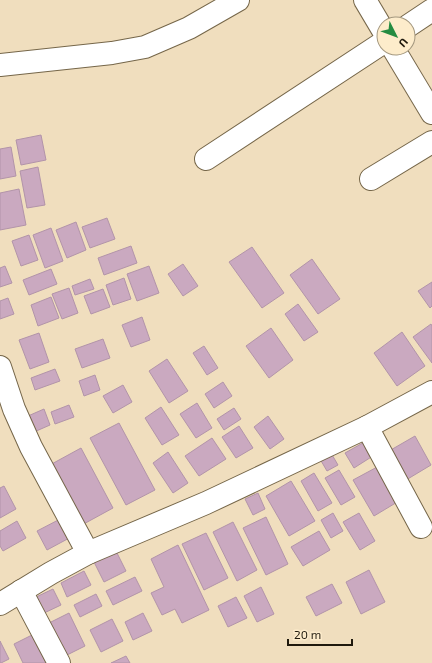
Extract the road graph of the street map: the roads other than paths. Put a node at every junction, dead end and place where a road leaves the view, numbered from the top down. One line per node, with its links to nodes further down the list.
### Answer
1 (238, 0): 8 (street)
2 (365, 0): 4 (street)
3 (432, 10): 5 (street)
4 (376, 19)
5 (416, 21)
6 (376, 47): 11 (street)
7 (398, 56): 9 (street)
8 (0, 65)
9 (432, 113)
10 (432, 142): 12 (street)
11 (206, 159)
12 (371, 178)
13 (0, 367): 17 (street)
14 (432, 392): 15 (street)
15 (368, 427): 16 (street); 17 (street)
16 (422, 528)
17 (88, 553): 18 (street)
18 (22, 591): 19 (street); 20 (street)
19 (0, 604)
20 (59, 663)

